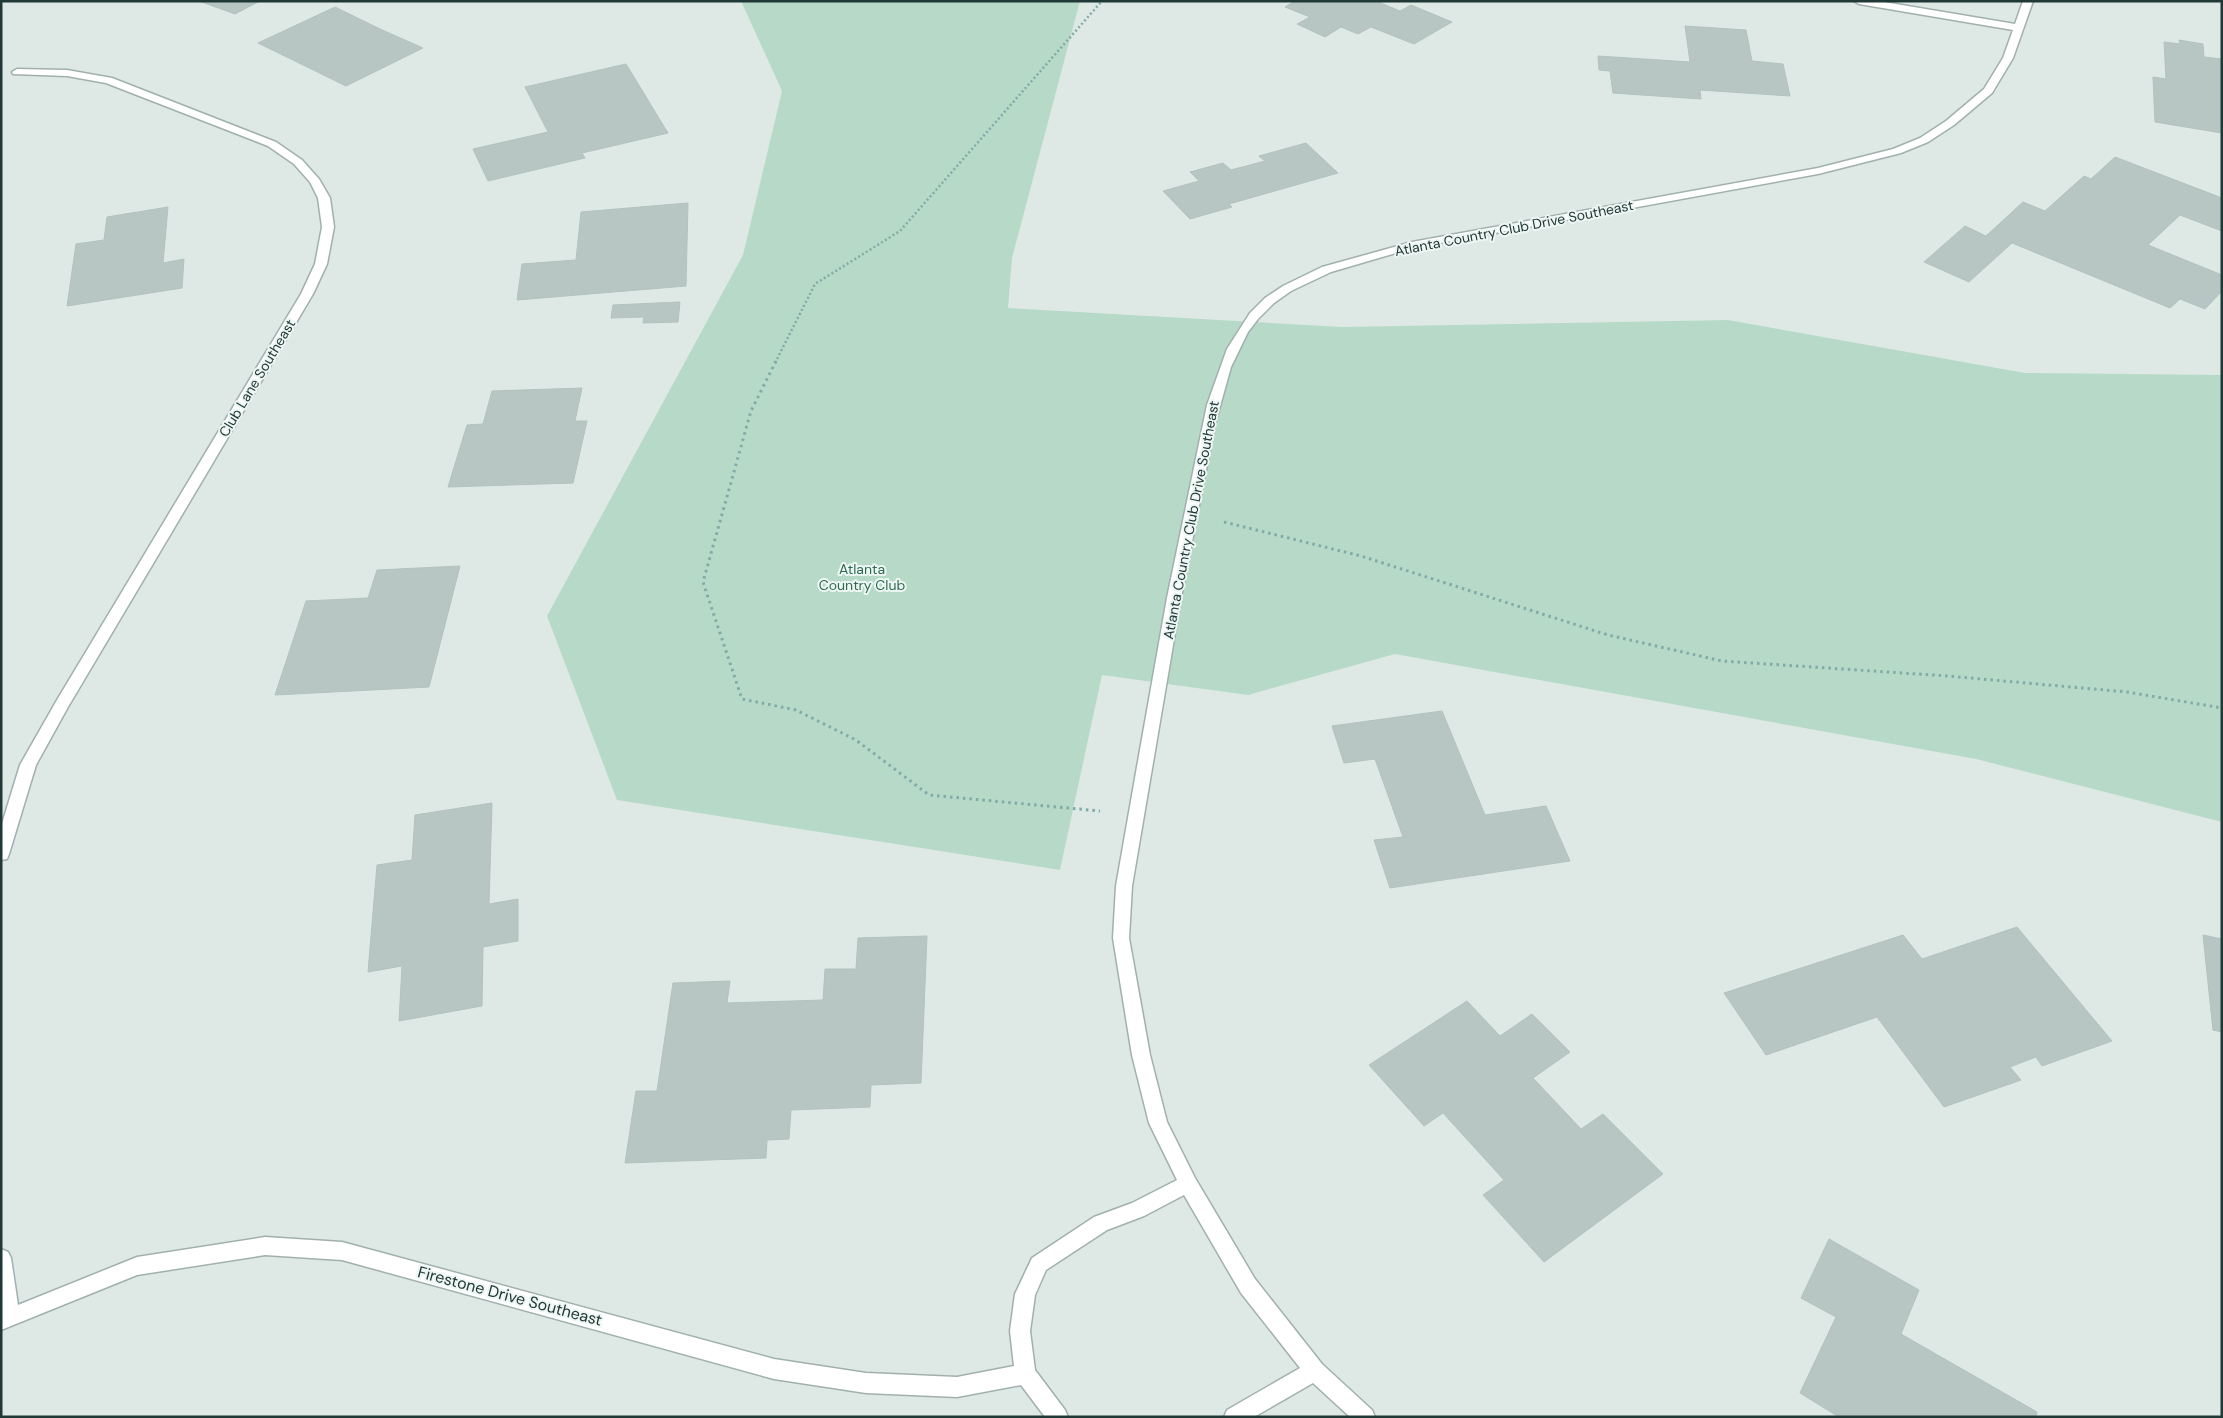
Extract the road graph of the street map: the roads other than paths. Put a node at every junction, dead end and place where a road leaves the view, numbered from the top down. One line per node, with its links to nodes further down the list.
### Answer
1 (1859, 1): 3 (street)
2 (2028, 1): 3 (street, Atlanta Country Club Drive Southeast)
3 (2018, 28): 6 (street, Atlanta Country Club Drive Southeast)
4 (17, 72): 5 (street, Club Lane Southeast)
5 (1, 854)
6 (1188, 1184): 9 (street, Atlanta Country Club Drive Southeast); 10 (street)
7 (1, 1258): 8 (street)
8 (6, 1319): 10 (street, Firestone Drive Southeast)
9 (1314, 1371): 12 (street); 13 (street, Atlanta Country Club Drive Southeast)
10 (1025, 1374): 11 (street)
11 (1058, 1417)
12 (1234, 1417)
13 (1364, 1417)

